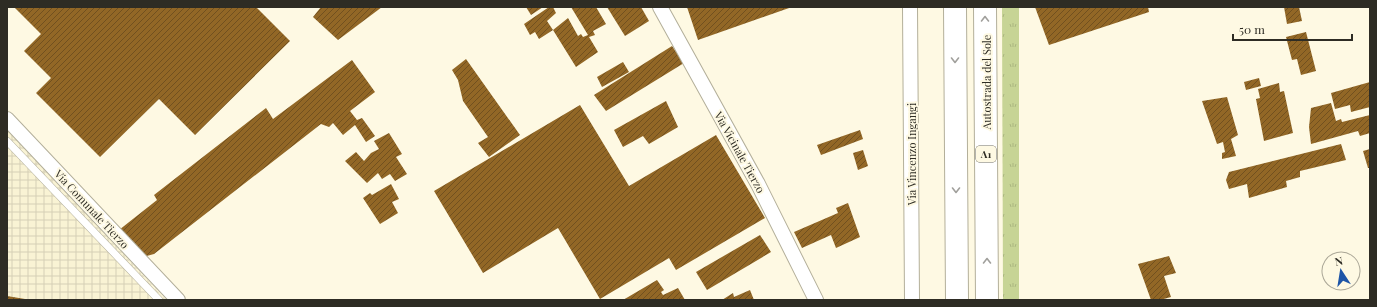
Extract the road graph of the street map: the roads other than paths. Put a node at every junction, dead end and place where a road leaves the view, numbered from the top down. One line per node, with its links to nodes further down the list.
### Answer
1 (660, 7): 9 (street, Via Vicinale Tierzo)
2 (910, 7): 10 (street, Via Vincenzo Ingangi)
3 (955, 7): 11 (highway, one-way to 11)
4 (985, 7): 12 (highway, Autostrada del Sole / A1, one-way to 4)
5 (7, 119): 8 (street, Via Comunale Tierzo)
6 (7, 141): 7 (lane)
7 (160, 300)
8 (178, 300)
9 (816, 300)
10 (912, 300)
11 (957, 300)
12 (987, 300)

